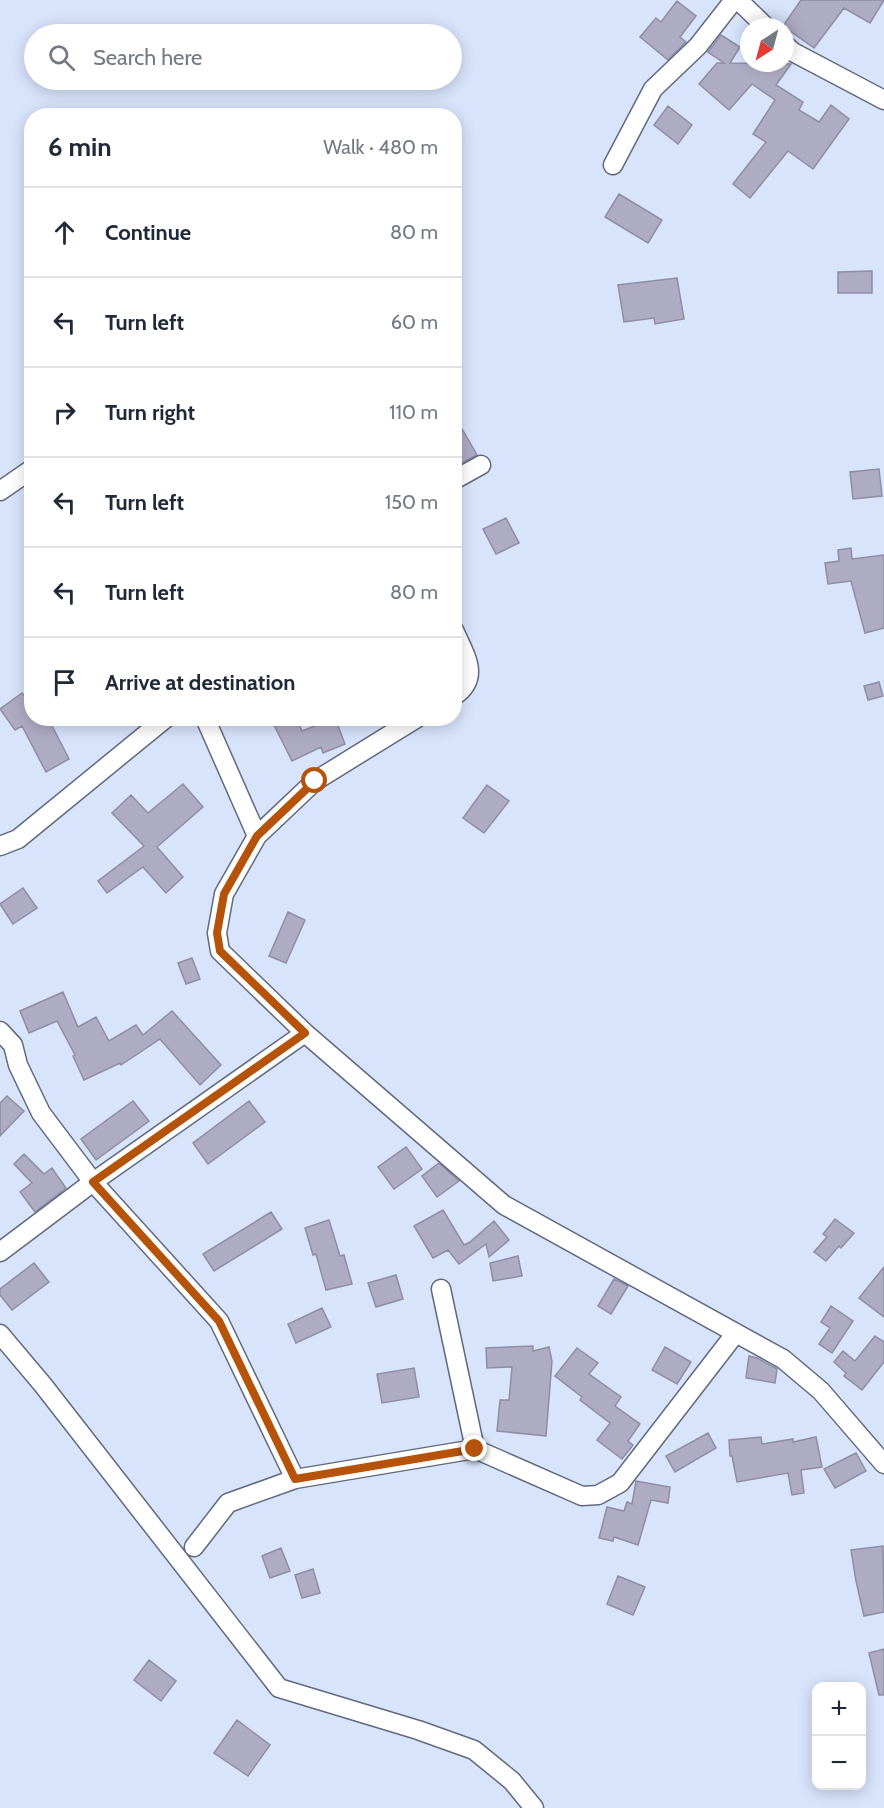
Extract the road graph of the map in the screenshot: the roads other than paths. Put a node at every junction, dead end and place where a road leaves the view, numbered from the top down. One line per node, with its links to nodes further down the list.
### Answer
1 (736, 0): 2 (street); 5 (street)
2 (756, 18)
3 (794, 53): 4 (street)
4 (884, 100)
5 (613, 165)
6 (481, 465): 8 (street)
7 (24, 474): 9 (street)
8 (462, 476)
9 (0, 491)
10 (462, 648): 11 (street)
11 (462, 690)
12 (156, 726): 16 (street)
13 (209, 726): 15 (street)
14 (404, 726): 15 (street)
15 (257, 836): 18 (street)
16 (0, 846)
17 (0, 1031): 19 (street)
18 (305, 1033): 19 (street); 23 (street)
19 (93, 1182): 20 (street); 26 (street)
20 (0, 1252)
21 (441, 1289): 24 (street)
22 (0, 1334): 28 (street)
23 (735, 1334): 24 (street); 25 (street)
24 (475, 1449): 26 (street)
25 (884, 1464)
26 (295, 1479): 27 (street)
27 (194, 1547)
28 (534, 1808)

